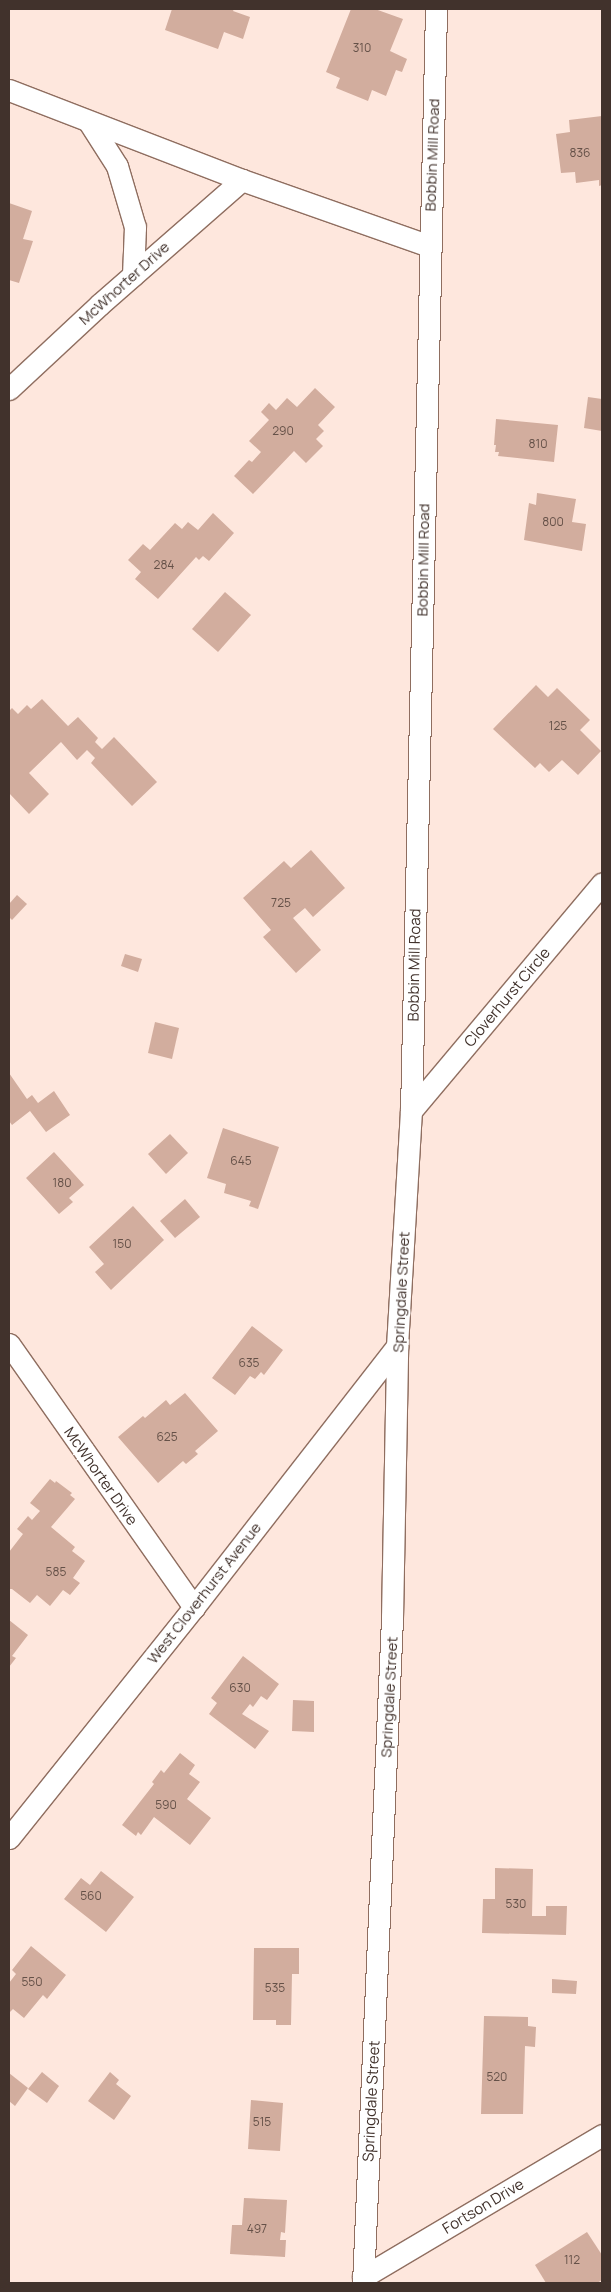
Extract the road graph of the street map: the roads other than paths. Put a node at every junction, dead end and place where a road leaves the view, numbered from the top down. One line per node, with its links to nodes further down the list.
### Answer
1 (436, 9): 5 (street, Bobbin Mill Road)
2 (9, 90): 3 (street)
3 (89, 122): 4 (street); 6 (street)
4 (242, 180): 5 (street); 6 (street, McWhorter Drive)
5 (429, 246): 9 (street, Bobbin Mill Road)
6 (133, 275): 7 (street, McWhorter Drive)
7 (9, 389)
8 (602, 883): 9 (street, Cloverhurst Circle)
9 (411, 1110): 11 (street, Springdale Street)
10 (9, 1344): 12 (street, McWhorter Drive)
11 (397, 1346): 12 (street, West Cloverhurst Avenue); 15 (street, Springdale Street)
12 (194, 1607): 13 (street, West Cloverhurst Avenue)
13 (9, 1838)
14 (602, 2135): 15 (street, Fortson Drive)
15 (363, 2280)

